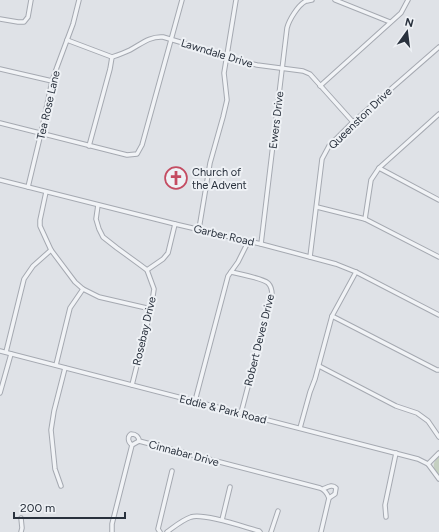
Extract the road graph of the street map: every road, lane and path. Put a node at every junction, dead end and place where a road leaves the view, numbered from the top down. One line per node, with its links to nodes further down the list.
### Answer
1 (31, 0): 9 (street)
2 (79, 0): 12 (street, Tea Rose Lane)
3 (182, 0): 11 (street)
4 (236, 0): 14 (street)
5 (312, 0): 8 (street, Ewers Drive)
6 (335, 0): 10 (street)
7 (408, 0): 10 (street)
8 (304, 1): 16 (street, Ewers Drive)
9 (0, 19)
10 (390, 22): 19 (street)
11 (171, 39): 14 (street, Lawndale Drive); 15 (street, Lawndale Drive); 24 (street)
12 (67, 40): 15 (street); 18 (street, Tea Rose Lane)
13 (439, 47): 21 (street, Queenston Drive)
14 (226, 56): 16 (street, Lawndale Drive); 35 (street)
15 (112, 57): 24 (street)
16 (282, 68): 19 (street, Lawndale Drive); 37 (street, Ewers Drive)
17 (0, 69): 18 (street)
18 (52, 81): 23 (street, Tea Rose Lane)
19 (320, 86): 21 (street, Lawndale Drive)
20 (439, 114): 25 (street)
21 (353, 122): 32 (street, Queenston Drive)
22 (0, 123): 23 (street)
23 (42, 133): 24 (street); 27 (street, Tea Rose Lane)
24 (89, 146)
25 (379, 168): 30 (street); 33 (street)
26 (0, 180): 27 (street, Garber Road)
27 (28, 187): 28 (street, Garber Road)
28 (46, 192): 31 (street, Garber Road); 38 (street)
29 (439, 194): 30 (street)
30 (438, 199)
31 (98, 205): 34 (street, Garber Road); 41 (street)
32 (316, 207): 33 (street); 39 (street, Queenston Drive)
33 (365, 218): 40 (street)
34 (175, 224): 35 (street, Garber Road); 41 (street)
35 (199, 229): 36 (street, Garber Road)
36 (248, 242): 37 (street, Garber Road); 42 (street)
37 (261, 244): 39 (street, Garber Road)
38 (51, 250): 44 (street); 49 (street)
39 (310, 257): 43 (street, Garber Road)
40 (439, 257)
41 (147, 270): 45 (street, Rosebay Drive)
42 (230, 272): 57 (street); 58 (street, Robert Deves Drive)
43 (356, 272): 46 (street, Garber Road); 47 (street)
44 (83, 289): 45 (street); 51 (street)
45 (151, 309): 55 (street, Rosebay Drive)
46 (439, 315)
47 (332, 316): 52 (street); 54 (street)
48 (0, 351): 49 (street, Eddie & Park Road)
49 (6, 352): 50 (street, Eddie & Park Road)
50 (11, 354): 51 (street, Eddie & Park Road); 56 (street)
51 (56, 365): 53 (street, Eddie & Park Road)
52 (319, 366): 59 (street); 60 (street)
53 (65, 368): 55 (street, Eddie & Park Road); 68 (street)
54 (439, 370)
55 (132, 385): 57 (street, Eddie & Park Road)
56 (0, 393)
57 (195, 401): 58 (street, Eddie & Park Road)
58 (241, 413): 59 (street, Eddie & Park Road)
59 (300, 428): 63 (street, Eddie & Park Road)
60 (439, 437)
61 (139, 441): 62 (street, Cinnabar Drive); 62 (street); 70 (street, Cinnabar Drive)
62 (132, 445): 78 (street, Cinnabar Drive)
63 (396, 453): 65 (street, Eddie & Park Road); 73 (street)
64 (439, 453): 65 (street)
65 (428, 464): 67 (street)
66 (172, 471): 76 (street)
67 (439, 479)
68 (61, 486)
69 (230, 487): 75 (street)
70 (323, 489): 71 (street); 71 (street, Cinnabar Drive)
71 (329, 498): 82 (street)
72 (278, 511): 81 (street)
73 (386, 517)
74 (21, 518): 77 (street)
75 (222, 520): 79 (street); 80 (street)
76 (158, 531)
77 (21, 532)
78 (112, 532)
79 (167, 532)
80 (260, 532)
81 (271, 532)
82 (321, 532)

